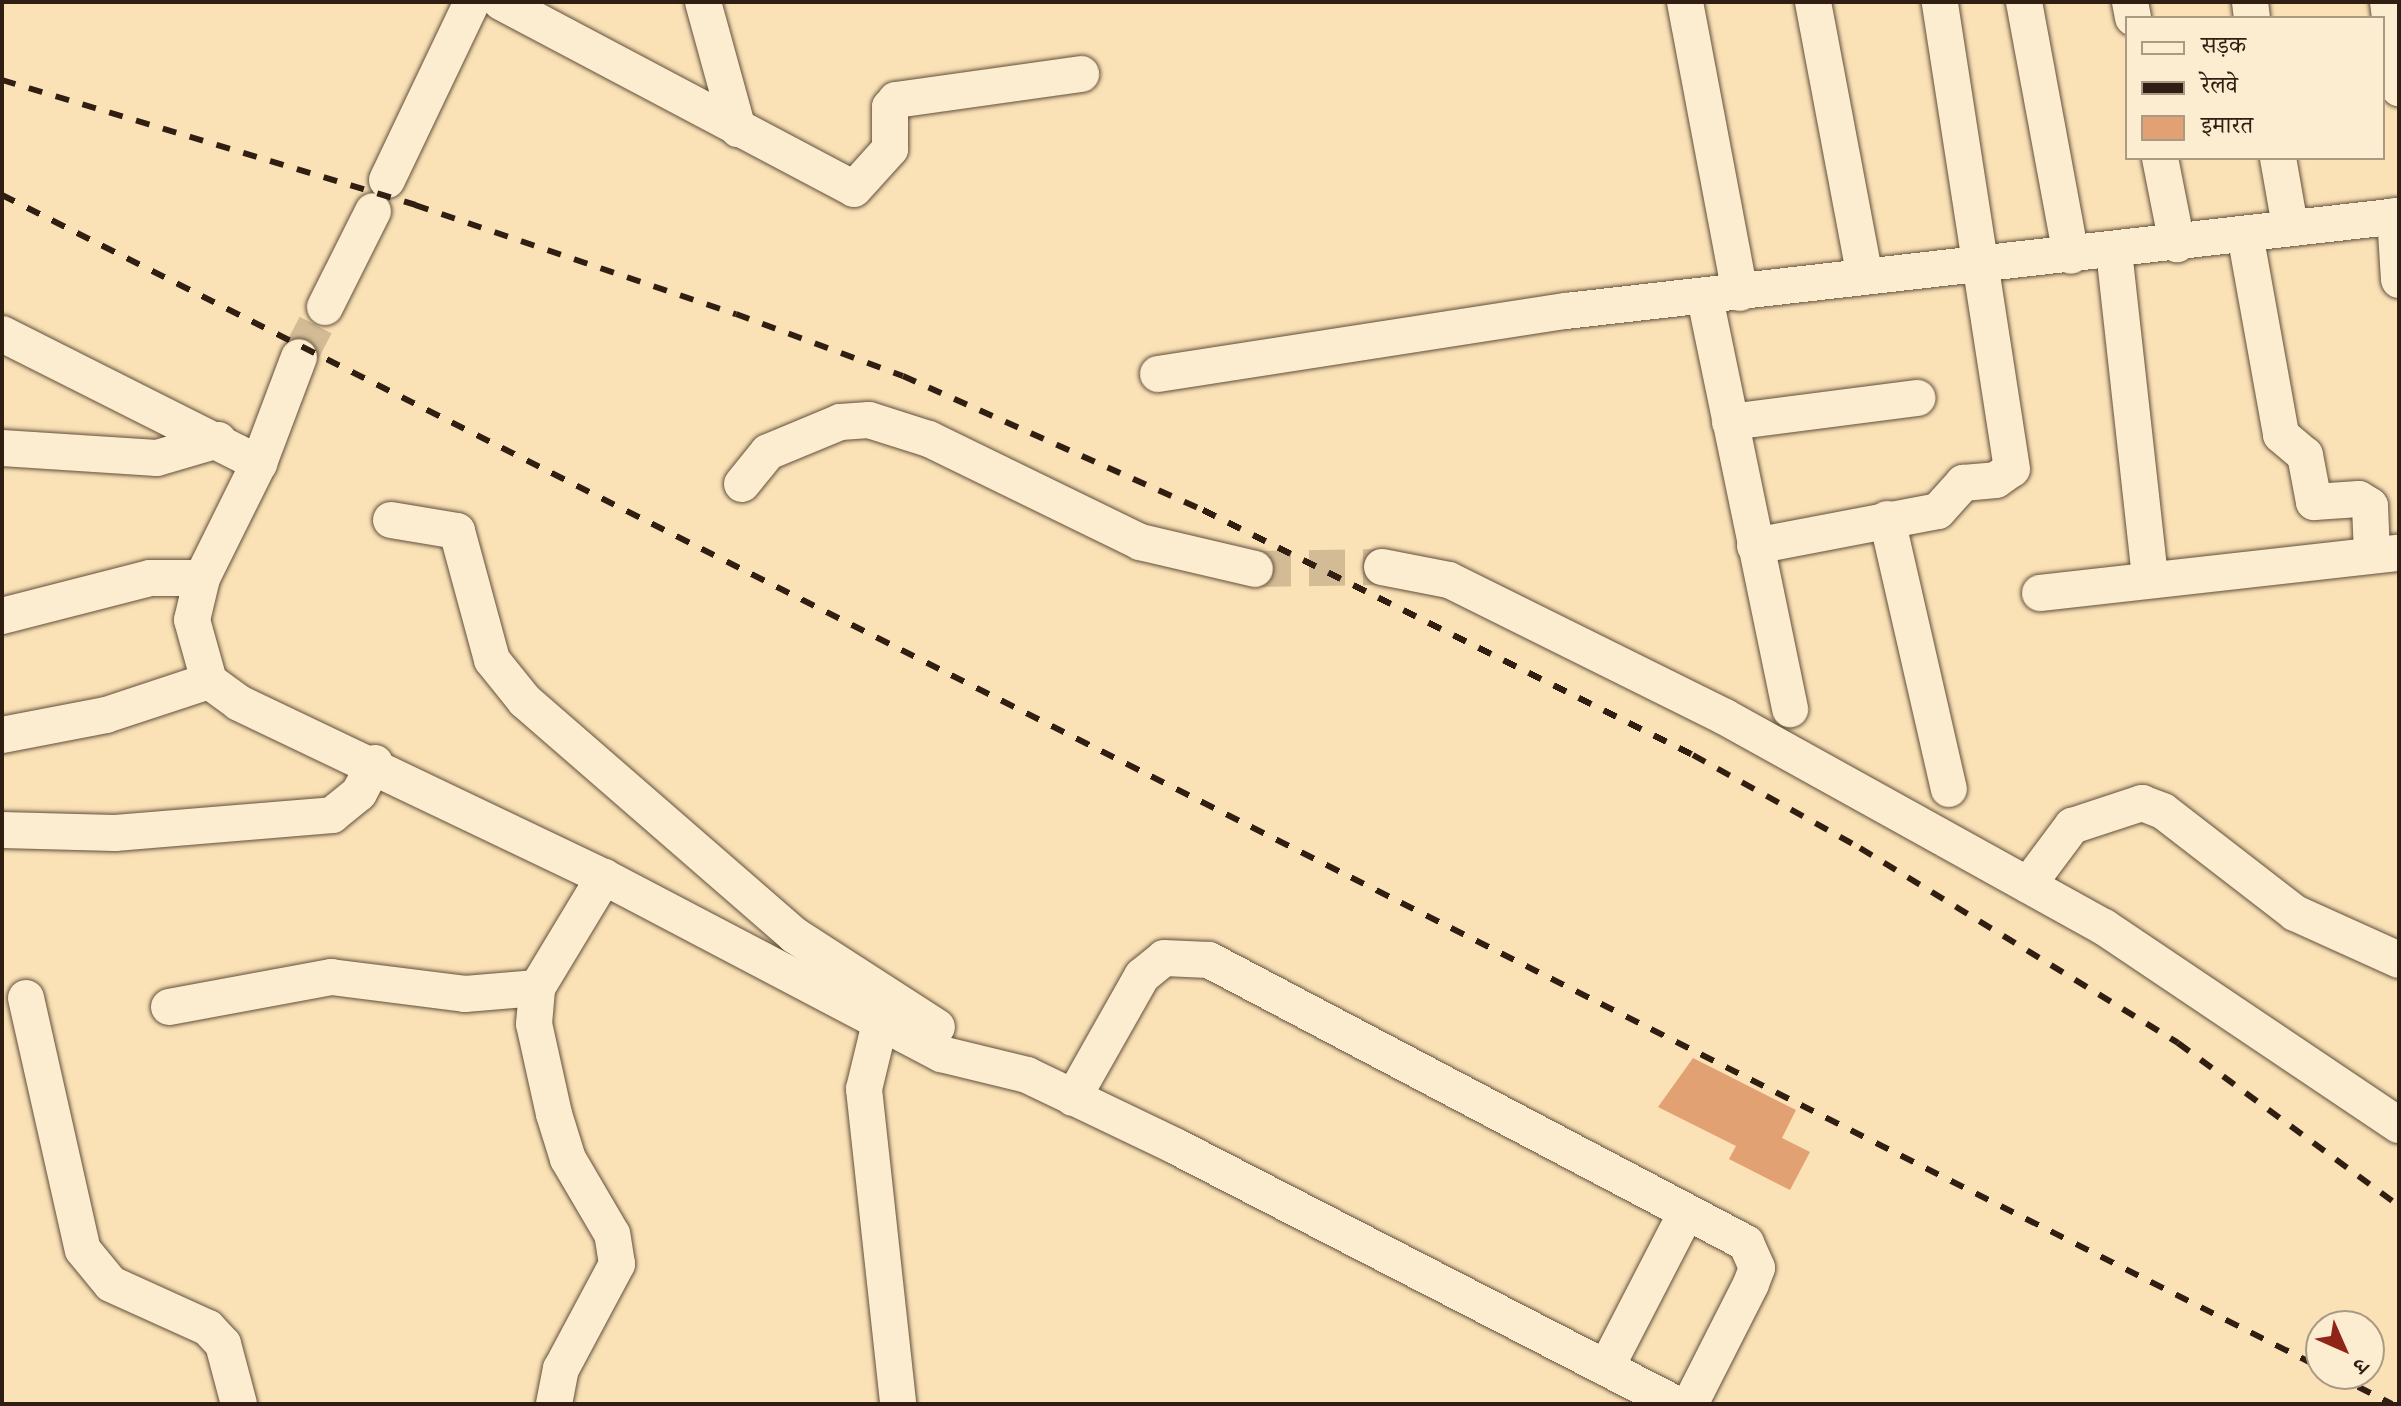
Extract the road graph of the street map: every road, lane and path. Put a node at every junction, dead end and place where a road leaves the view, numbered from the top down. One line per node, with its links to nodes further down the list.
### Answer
1 (472, 2): 24 (street)
2 (501, 2): 11 (street)
3 (703, 2): 11 (street)
4 (1685, 2): 23 (street)
5 (1813, 2): 21 (street)
6 (1940, 2): 20 (street)
7 (2024, 2): 19 (street)
8 (2388, 2): 10 (street)
9 (1081, 74): 11 (street)
10 (2399, 88)
11 (738, 129)
12 (2160, 160): 17 (street)
13 (2278, 160): 15 (street)
14 (2397, 216): 15 (street); 22 (street)
15 (2290, 226): 16 (street)
16 (2245, 234): 17 (street); 36 (street)
17 (2177, 244): 18 (street)
18 (2114, 251): 19 (street); 40 (street)
19 (2071, 256): 20 (street)
20 (1984, 265): 21 (street); 33 (street)
21 (1865, 276): 23 (street)
22 (2399, 280)
23 (1722, 296): 27 (street); 29 (street)
24 (325, 307)
25 (2, 334): 31 (street)
26 (299, 357): 31 (street)
27 (1158, 374)
28 (1917, 398): 29 (street)
29 (1730, 422): 35 (street)
30 (2, 448): 31 (street)
31 (239, 452): 39 (street)
32 (742, 484): 38 (street)
33 (1887, 519): 35 (street); 47 (street)
34 (391, 520): 56 (street)
35 (1755, 546): 44 (street)
36 (2386, 553): 40 (street)
37 (1382, 567): 50 (street)
38 (1255, 569)
39 (202, 578): 42 (street); 43 (street)
40 (2150, 578): 41 (street)
41 (2040, 593)
42 (2, 616)
43 (209, 681): 45 (street); 46 (street)
44 (1790, 709)
45 (2, 735)
46 (375, 763): 48 (street); 49 (street)
47 (1949, 789)
48 (2, 830)
49 (604, 877): 52 (street); 55 (street)
50 (2028, 885): 51 (street); 58 (street)
51 (2399, 960)
52 (537, 988): 54 (street); 62 (street)
53 (26, 998): 61 (street)
54 (169, 1007)
55 (880, 1023): 56 (street); 63 (street)
56 (1006, 1070): 57 (street)
57 (1073, 1098): 59 (street); 60 (street)
58 (2399, 1125)
59 (1686, 1213): 60 (street); 65 (street)
60 (1606, 1368): 64 (street)
61 (239, 1404)
62 (554, 1404)
63 (898, 1404)
64 (1676, 1404)
65 (1690, 1404)

